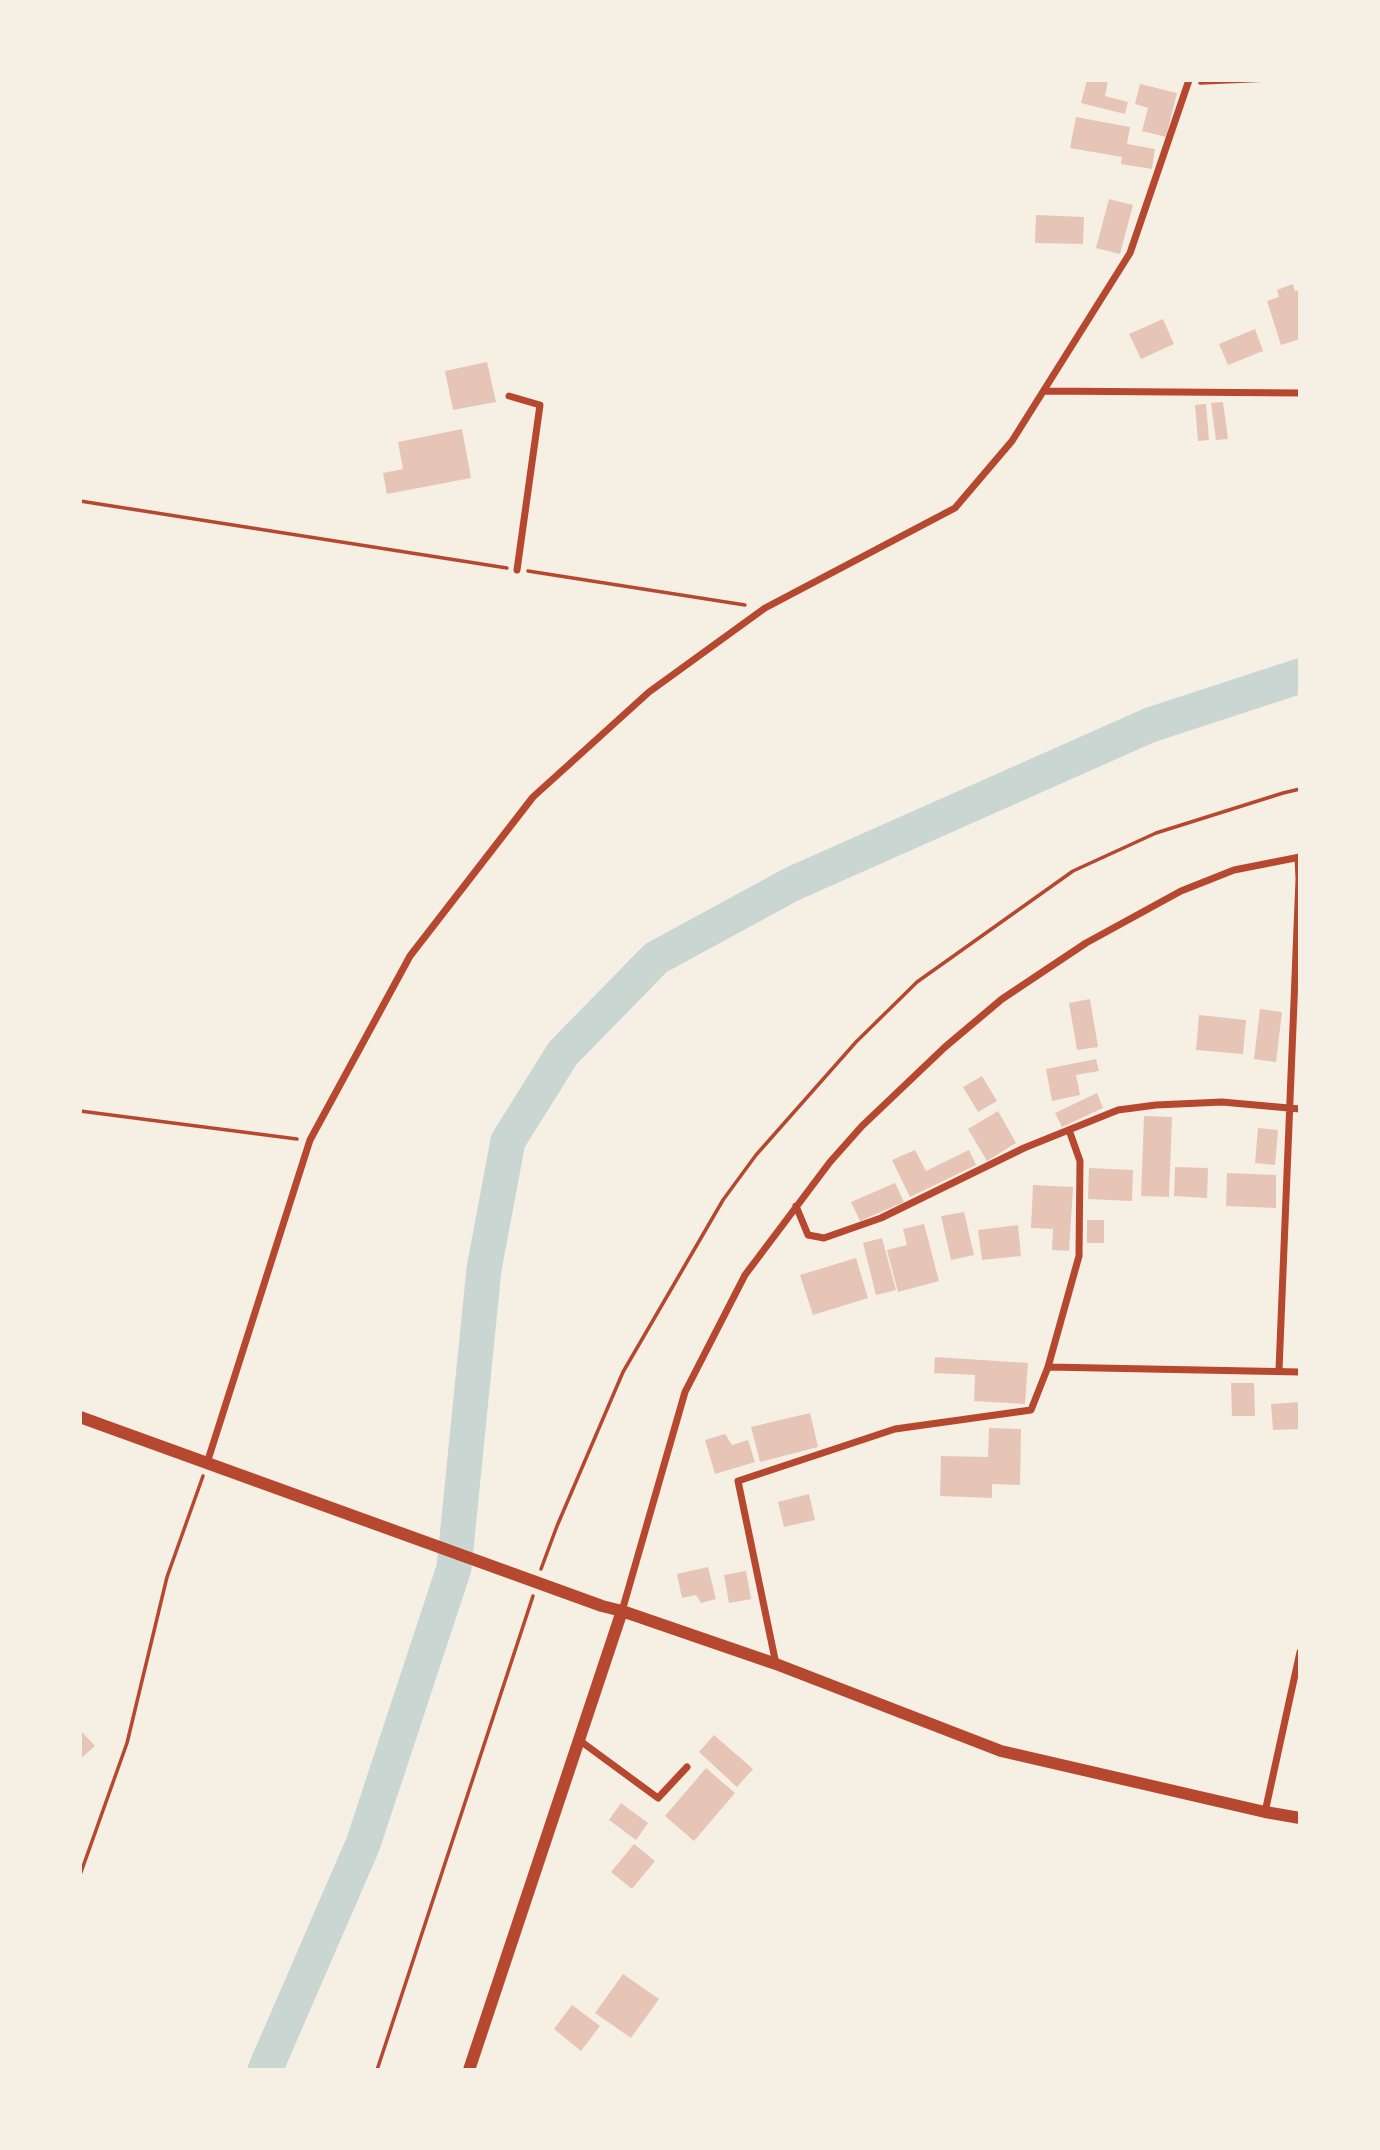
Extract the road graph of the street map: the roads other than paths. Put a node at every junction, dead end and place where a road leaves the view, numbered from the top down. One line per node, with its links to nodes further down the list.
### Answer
1 (1188, 82): 2 (street)
2 (1044, 391): 3 (street); 15 (street)
3 (1300, 393)
4 (509, 396): 5 (street)
5 (517, 570)
6 (1299, 857): 7 (street); 10 (street)
7 (1289, 1107): 8 (street); 9 (street); 12 (street)
8 (1300, 1109)
9 (1069, 1130): 10 (street); 11 (street)
10 (796, 1206): 16 (street)
11 (1048, 1367): 12 (street); 18 (street)
12 (1279, 1370): 13 (street)
13 (1300, 1372)
14 (80, 1417): 15 (street)
15 (207, 1464): 16 (street)
16 (622, 1611): 18 (street); 19 (street)
17 (1300, 1652): 21 (street)
18 (776, 1664): 21 (street)
19 (579, 1740): 20 (street); 23 (street)
20 (687, 1767)
21 (1265, 1812): 22 (street)
22 (1300, 1818)
23 (469, 2070)

